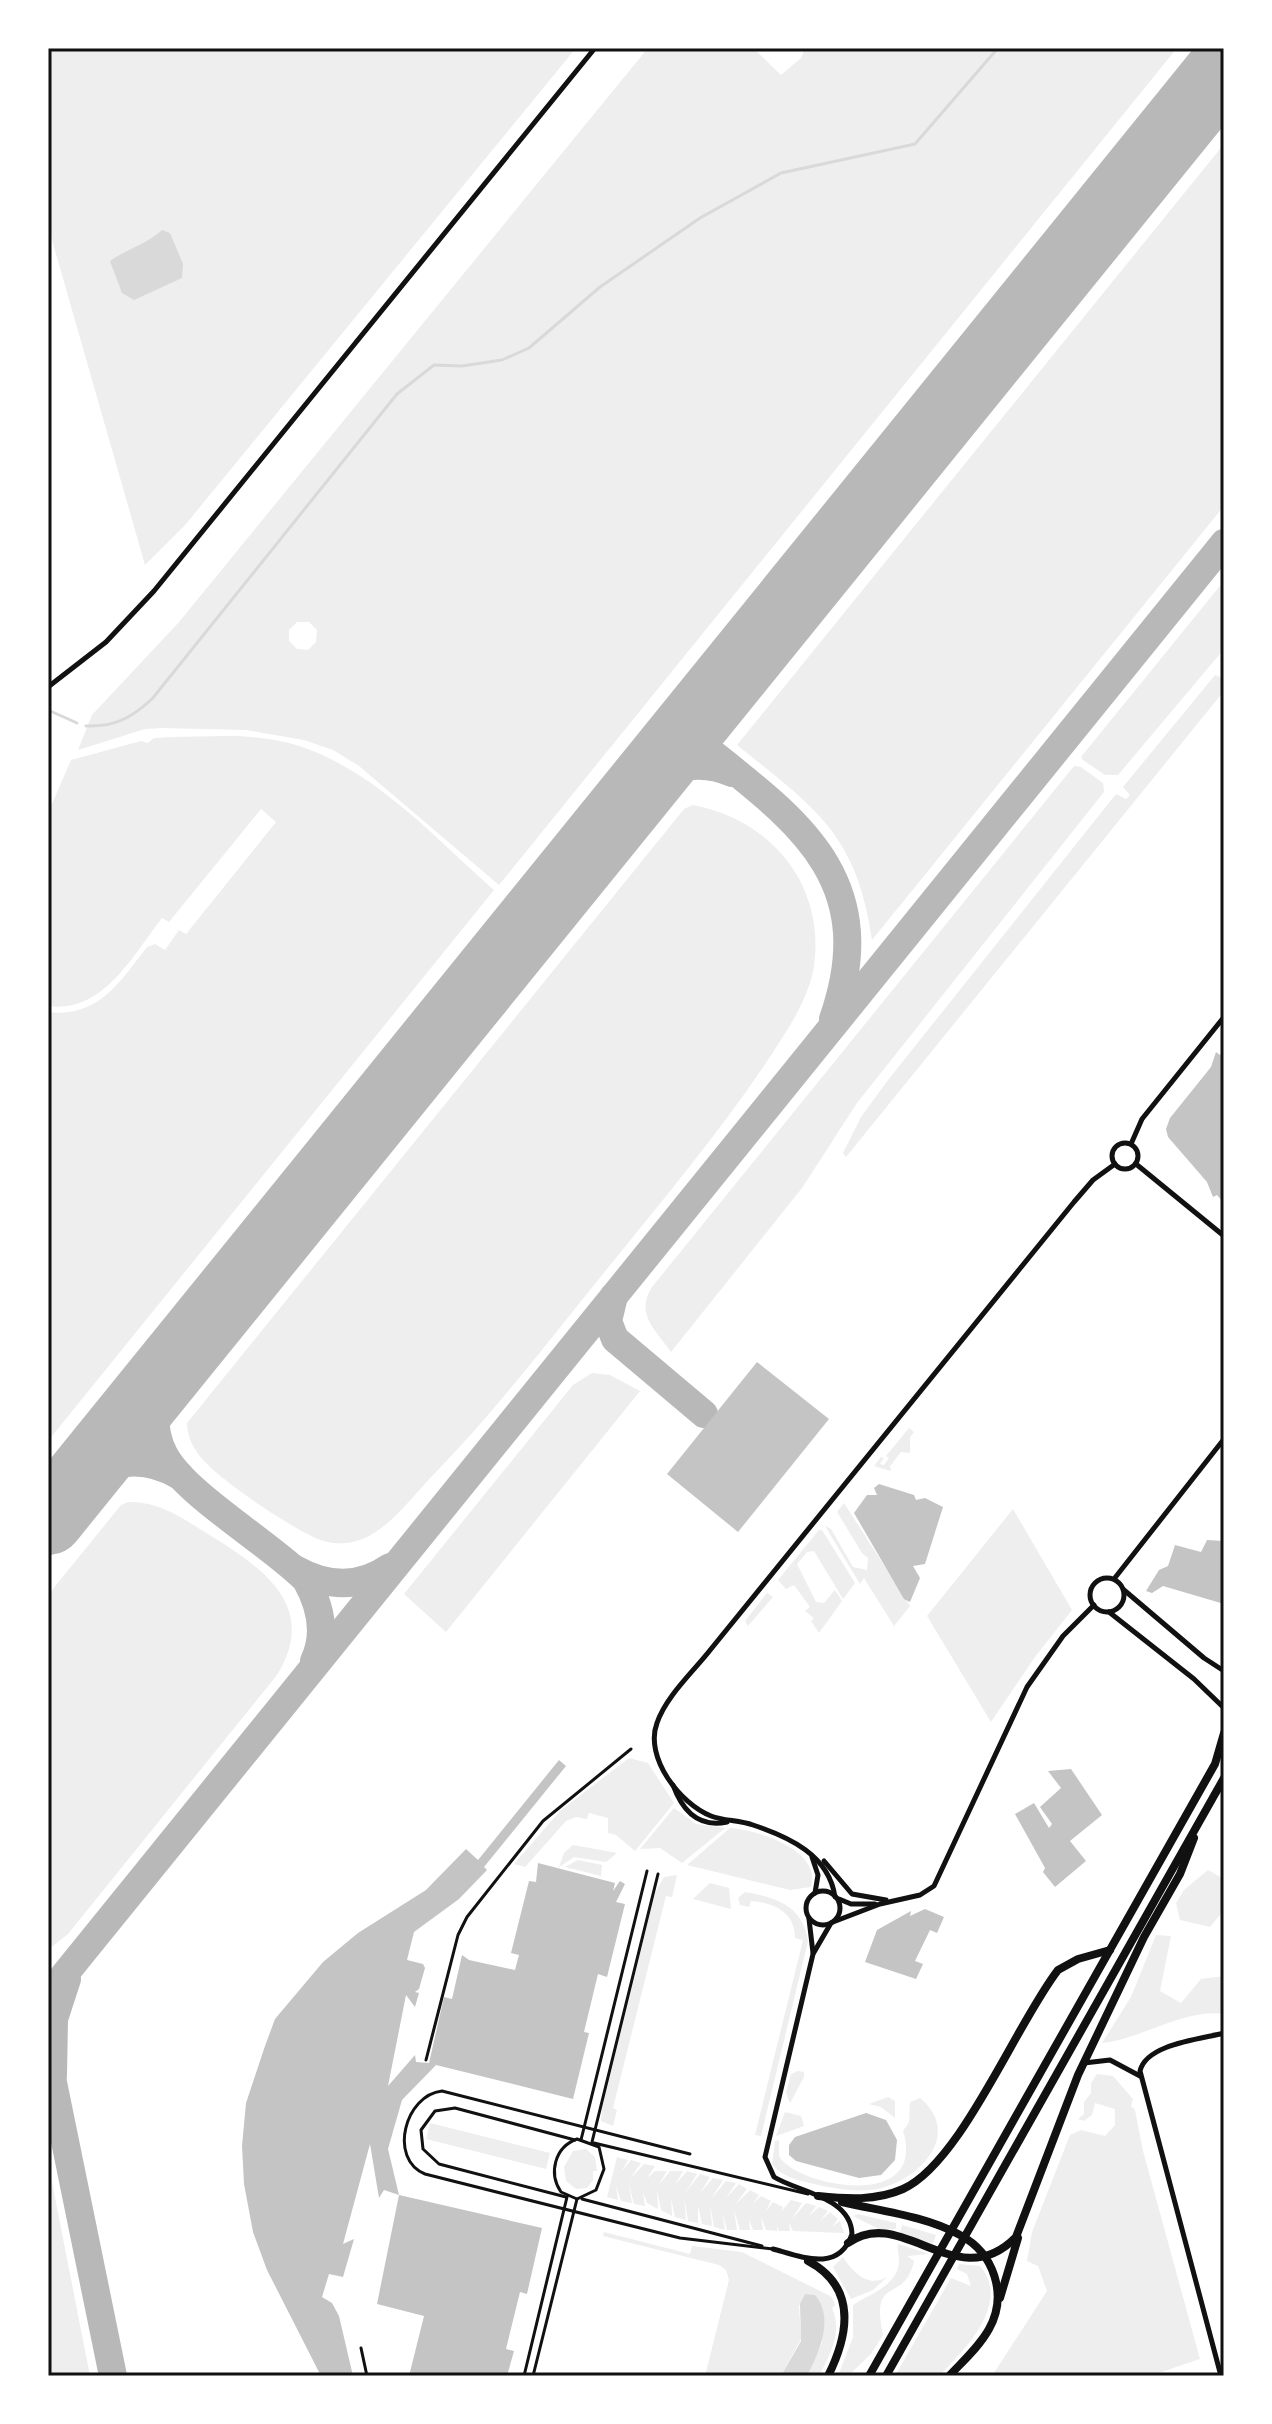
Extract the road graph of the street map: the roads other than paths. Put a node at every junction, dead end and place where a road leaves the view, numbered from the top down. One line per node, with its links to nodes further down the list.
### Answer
1 (595, 48): 2 (street)
2 (48, 687)
3 (1224, 1017): 4 (street)
4 (1131, 1144): 5 (street); 6 (street)
5 (1115, 1164): 6 (street); 19 (street)
6 (1136, 1164): 7 (street)
7 (1224, 1236)
8 (1224, 1439): 9 (street)
9 (1114, 1579): 10 (street); 11 (street)
10 (1124, 1590): 12 (street); 13 (street)
11 (1094, 1605): 12 (street); 24 (street)
12 (1109, 1612): 14 (street)
13 (1224, 1671)
14 (1224, 1708)
15 (1224, 1733): 28 (main road)
16 (631, 1749): 31 (lane)
17 (1224, 1778): 18 (main road)
18 (1200, 1821): 32 (main road); 55 (main road)
19 (810, 1852): 22 (street); 23 (street); 24 (street)
20 (647, 1871): 35 (lane)
21 (658, 1874): 36 (lane)
22 (815, 1893): 23 (street); 26 (street)
23 (836, 1898): 25 (street); 27 (street)
24 (894, 1901): 25 (street)
25 (880, 1904): 27 (street)
26 (808, 1918): 27 (street); 29 (street)
27 (832, 1923): 29 (street)
28 (1111, 1949): 38 (main road); 54 (main road)
29 (813, 1954): 38 (street)
30 (1224, 2033): 33 (street)
31 (426, 2060)
32 (1084, 2063): 33 (street); 41 (main road)
33 (1141, 2077): 57 (street)
34 (575, 2140): 35 (lane); 39 (lane); 39 (lane)
35 (581, 2140): 36 (lane)
36 (593, 2143): 38 (lane); 40 (lane)
37 (690, 2154): 43 (lane)
38 (818, 2196): 42 (street); 44 (main road)
39 (566, 2197): 40 (lane); 47 (lane)
40 (579, 2199): 43 (lane); 48 (lane)
41 (1022, 2226): 44 (main road); 46 (main road)
42 (848, 2243): 44 (main road); 45 (street)
43 (773, 2249): 45 (street)
44 (986, 2258): 46 (main road)
45 (808, 2261): 53 (main road)
46 (995, 2312): 56 (main road)
47 (535, 2326): 48 (lane); 51 (lane)
48 (546, 2328): 52 (lane)
49 (361, 2348): 50 (lane)
50 (367, 2376)
51 (524, 2376)
52 (533, 2376)
53 (828, 2376)
54 (869, 2376)
55 (886, 2376)
56 (949, 2376)
57 (1221, 2376)

